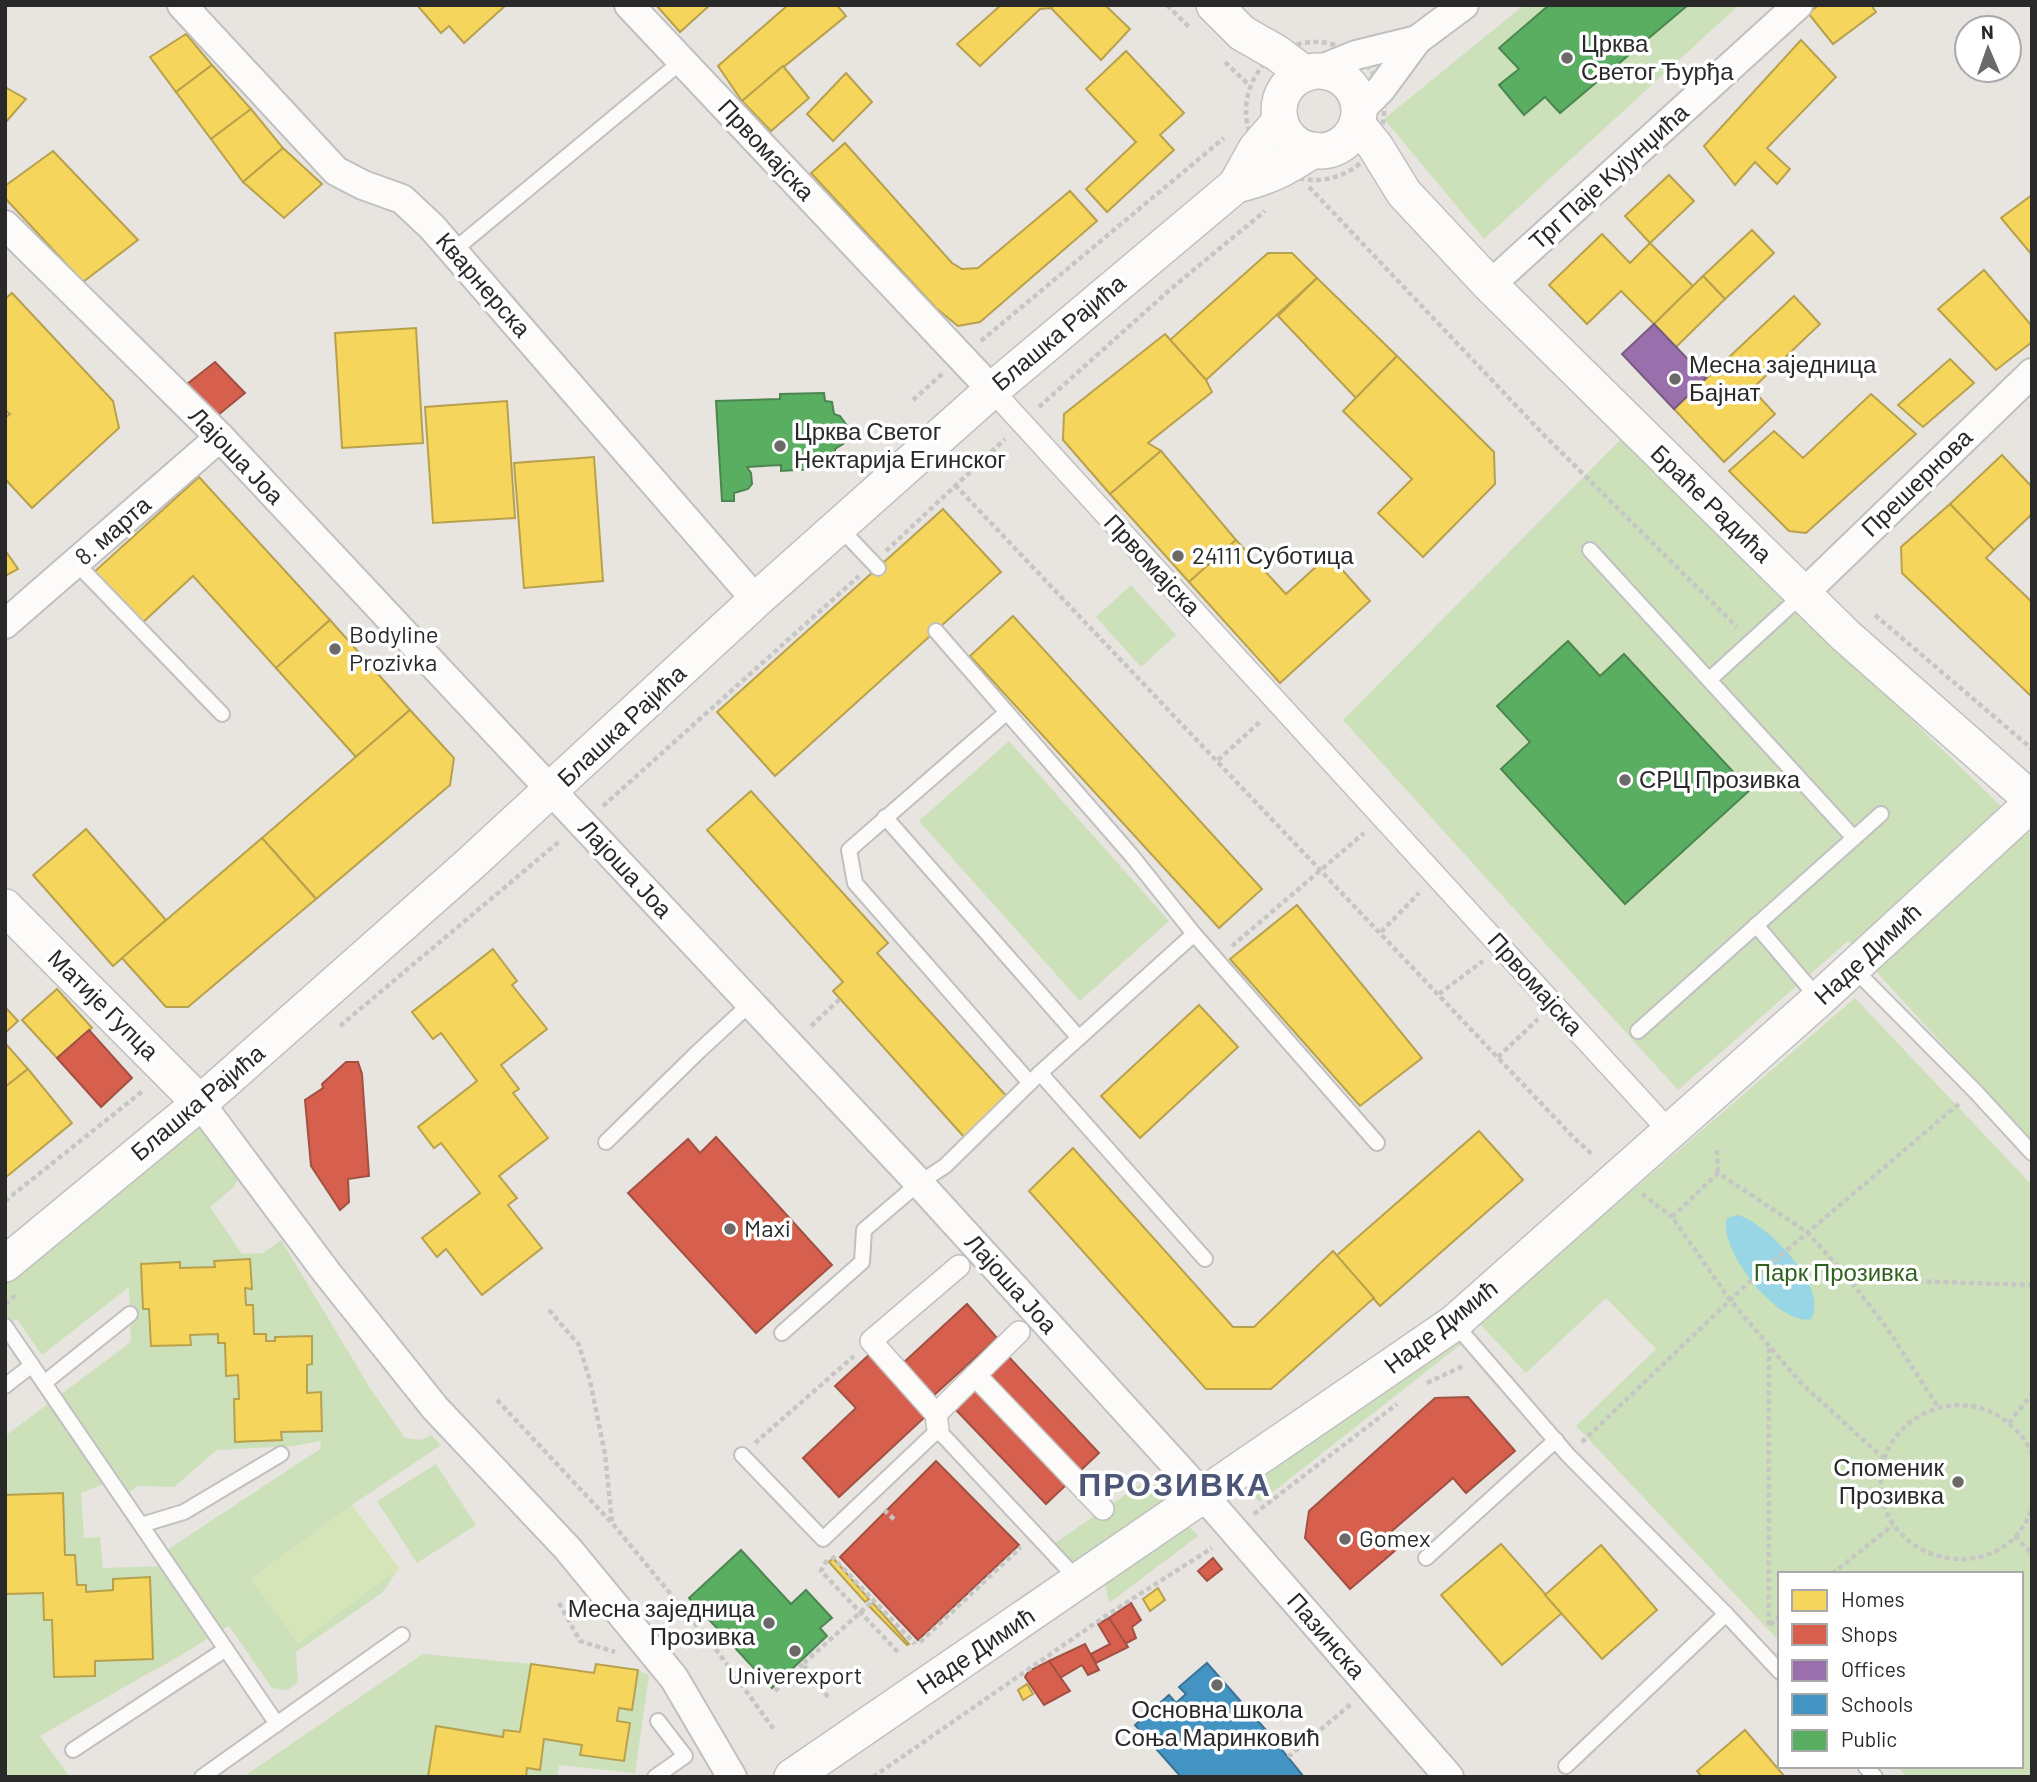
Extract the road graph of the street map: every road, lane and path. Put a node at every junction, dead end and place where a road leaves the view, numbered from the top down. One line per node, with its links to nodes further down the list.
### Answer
1 (182, 5): 14 (street, Кварнерска)
2 (629, 5): 8 (street, Првомајска)
3 (1214, 5): 9 (street, Браће Радића)
4 (1464, 5): 6 (street)
5 (1794, 9): 15 (street, Трг Паје Кујунџића)
6 (1417, 40): 7 (street); 11 (street)
7 (1356, 55): 9 (path); 10 (street); 11 (path)
8 (681, 61): 14 (lane); 18 (street, Првомајска)
9 (1268, 61): 10 (street, Браће Радића); 11 (street, Браће Радића); 11 (path)
10 (1311, 72): 11 (street, Блашка Рајића); 11 (street, Браће Радића)
11 (1305, 139): 11 (path); 11 (path); 15 (street, Браће Радића); 16 (path); 18 (street, Блашка Рајића); 30 (path)
12 (1266, 211): 19 (path)
13 (5, 225): 20 (street, Лајоша Јоа)
14 (453, 251): 27 (street, Кварнерска)
15 (1490, 285): 26 (street, Браће Радића)
16 (978, 344)
17 (2032, 373): 26 (street, Прешернова)
18 (992, 390): 19 (street, Првомајска); 22 (street, Блашка Рајића)
19 (1022, 424): 21 (path); 32 (street, Првомајска)
20 (220, 437): 24 (street, 8. марта); 36 (street, Лајоша Јоа)
21 (956, 485): 25 (path); 35 (path)
22 (839, 527): 25 (lane); 27 (street, Блашка Рајића)
23 (1590, 550): 31 (lane)
24 (76, 563): 28 (street, 8. марта); 34 (lane)
25 (876, 566): 41 (path)
26 (1802, 593): 30 (lane); 37 (street, Браће Радића)
27 (756, 600): 36 (street, Блашка Рајића)
28 (5, 624)
29 (936, 631): 33 (lane)
30 (1751, 642): 31 (lane)
31 (1709, 680): 42 (lane)
32 (1279, 704): 35 (path); 40 (street, Првомајска)
33 (1006, 713): 39 (lane); 48 (lane)
34 (222, 714)
35 (1218, 760): 43 (path)
36 (552, 790): 41 (street, Лајоша Јоа); 65 (street, Блашка Рајића)
37 (2032, 802): 51 (street, Наде Димић)
38 (1881, 814): 42 (lane)
39 (885, 817): 60 (lane); 63 (lane)
40 (1383, 817): 43 (path); 44 (street, Првомајска)
41 (583, 824): 55 (street, Лајоша Јоа); 58 (path)
42 (1854, 838): 46 (lane)
43 (1321, 869): 47 (path); 50 (path)
44 (1436, 875): 47 (path); 49 (street, Првомајска)
45 (5, 907): 62 (street, Матије Гупца)
46 (1756, 925): 54 (lane); 59 (lane)
47 (1381, 932): 52 (path)
48 (1194, 934): 50 (lane); 60 (lane)
49 (1502, 948): 52 (path); 56 (street, Првомајска)
50 (1216, 960): 68 (lane)
51 (1853, 968): 54 (street, Наде Димић); 64 (lane)
52 (1439, 994): 61 (path)
53 (840, 999): 57 (path)
54 (1819, 999): 66 (street, Наде Димић)
55 (750, 1004): 67 (lane); 73 (street, Лајоша Јоа)
56 (1554, 1005): 61 (path); 66 (street, Првомајска)
57 (811, 1027)
58 (334, 1030)
59 (1637, 1031)
60 (1079, 1038): 63 (lane)
61 (1497, 1057): 72 (path)
62 (169, 1071): 65 (street, Матије Гупца); 74 (path)
63 (1035, 1078): 73 (lane); 77 (lane)
64 (1975, 1091): 70 (lane); 76 (path)
65 (200, 1104): 79 (street, Блашка Рајића); 149 (street)
66 (1669, 1130): 72 (street, Наде Димић)
67 (606, 1142)
68 (1377, 1143)
69 (1717, 1150): 71 (path)
70 (2032, 1153)
71 (1718, 1173): 75 (path); 76 (path)
72 (1619, 1176): 75 (path); 86 (street, Наде Димић)
73 (919, 1183): 89 (lane); 110 (street, Лајоша Јоа)
74 (5, 1201)
75 (1672, 1217): 82 (path)
76 (1807, 1232): 80 (path); 82 (path)
77 (1205, 1259)
78 (959, 1266): 90 (street)
79 (16, 1275): 83 (path)
80 (1849, 1279): 81 (path); 101 (path)
81 (2032, 1285)
82 (1730, 1300): 91 (path); 107 (path)
83 (5, 1304)
84 (550, 1310): 115 (path)
85 (130, 1314): 95 (lane)
86 (1454, 1323): 92 (lane); 110 (street, Наде Димић)
87 (5, 1326): 93 (lane)
88 (1018, 1332): 94 (street)
89 (782, 1333)
90 (871, 1341): 102 (street); 106 (path)
91 (1769, 1346): 109 (path); 131 (path)
92 (1484, 1356): 97 (path); 104 (lane)
93 (32, 1365): 95 (lane); 96 (lane)
94 (975, 1375): 102 (street); 113 (street)
95 (44, 1383): 116 (lane)
96 (5, 1386)
97 (1418, 1387)
98 (2032, 1394): 103 (path)
99 (1407, 1396): 118 (path)
100 (497, 1400): 115 (path)
101 (1938, 1407): 103 (path); 109 (path)
102 (937, 1422): 106 (lane); 126 (lane)
103 (2008, 1423): 108 (path)
104 (1556, 1440): 107 (lane); 124 (lane)
105 (281, 1454): 116 (lane)
106 (742, 1455)
107 (1568, 1455): 130 (lane)
108 (2032, 1455)
109 (1884, 1459): 117 (path)
110 (1203, 1495): 118 (street, Пазинска); 126 (street, Наде Димић)
111 (891, 1500): 114 (path)
112 (2032, 1508): 119 (path)
113 (1103, 1510)
114 (896, 1521)
115 (612, 1523): 143 (path)
116 (141, 1525): 133 (lane)
117 (1893, 1525): 119 (path); 125 (path)
118 (1234, 1530): 138 (street, Пазинска); 151 (path)
119 (2015, 1536): 122 (path)
120 (843, 1548): 123 (path)
121 (1028, 1551): 127 (path)
122 (2032, 1554)
123 (833, 1558): 127 (path); 129 (path)
124 (1426, 1558)
125 (1834, 1572)
126 (1079, 1581): 150 (street, Наде Димић)
127 (874, 1600): 129 (path)
128 (559, 1603): 135 (path)
129 (860, 1613): 134 (path); 136 (path)
130 (1726, 1614): 137 (lane); 146 (lane)
131 (1769, 1625)
132 (402, 1635): 142 (lane)
133 (226, 1649): 142 (lane); 144 (lane)
134 (898, 1652)
135 (618, 1653)
136 (803, 1664): 139 (path); 140 (path)
137 (1778, 1670)
138 (1370, 1687): 145 (path); 152 (street, Пазинска)
139 (775, 1691)
140 (828, 1697)
141 (658, 1721): 148 (lane)
142 (276, 1724): 147 (lane)
143 (775, 1731)
144 (73, 1750)
145 (1288, 1757)
146 (1566, 1766)
147 (202, 1777)
148 (655, 1777)
149 (732, 1777)
150 (792, 1777)
151 (873, 1777)
152 (1449, 1777)

